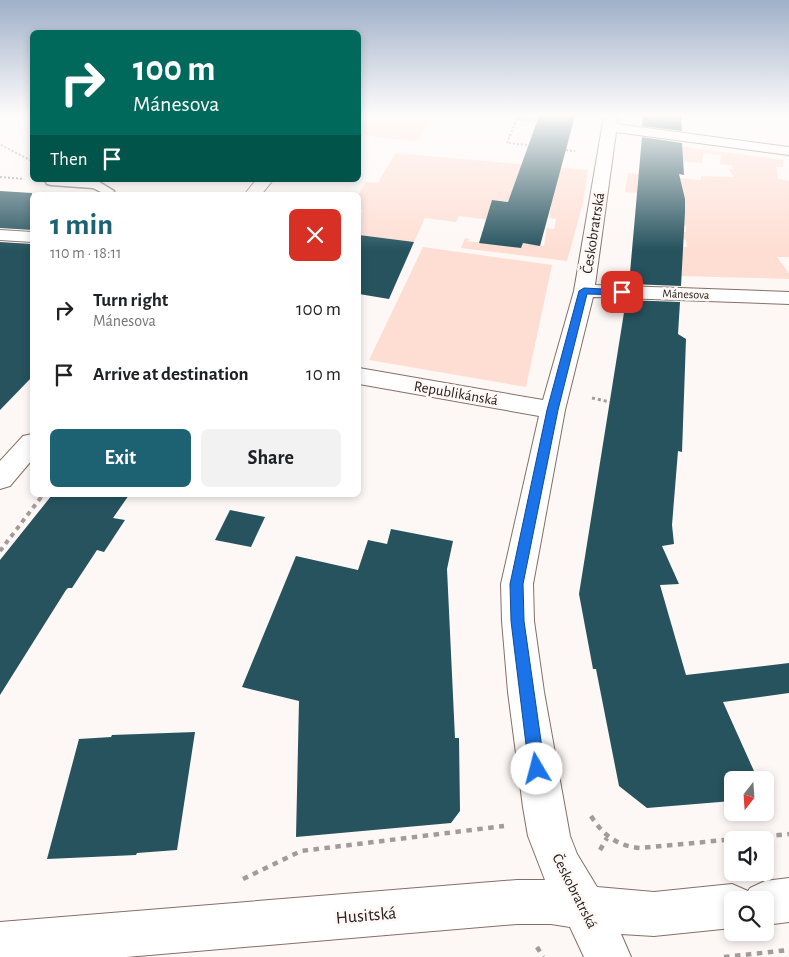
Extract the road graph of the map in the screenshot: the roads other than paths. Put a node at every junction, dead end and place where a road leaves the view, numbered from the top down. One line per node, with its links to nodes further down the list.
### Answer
1 (605, 161): 8 (street, Českobratrská)
2 (67, 182): 4 (lane)
3 (264, 182): 5 (street)
4 (107, 192)
5 (255, 192)
6 (0, 235): 7 (street)
7 (30, 237)
8 (584, 291): 9 (street, Mánesova); 11 (street, Českobratrská)
9 (789, 298)
10 (361, 376): 11 (street, Republikánská)
11 (553, 410): 16 (street, Českobratrská)
12 (30, 445): 13 (street)
13 (0, 479)
14 (789, 900): 15 (street)
15 (774, 902)
16 (584, 907): 17 (street, Husitská); 18 (street, Husitská); 19 (street, Českobratrská)
17 (724, 907)
18 (0, 945)
19 (608, 957)

